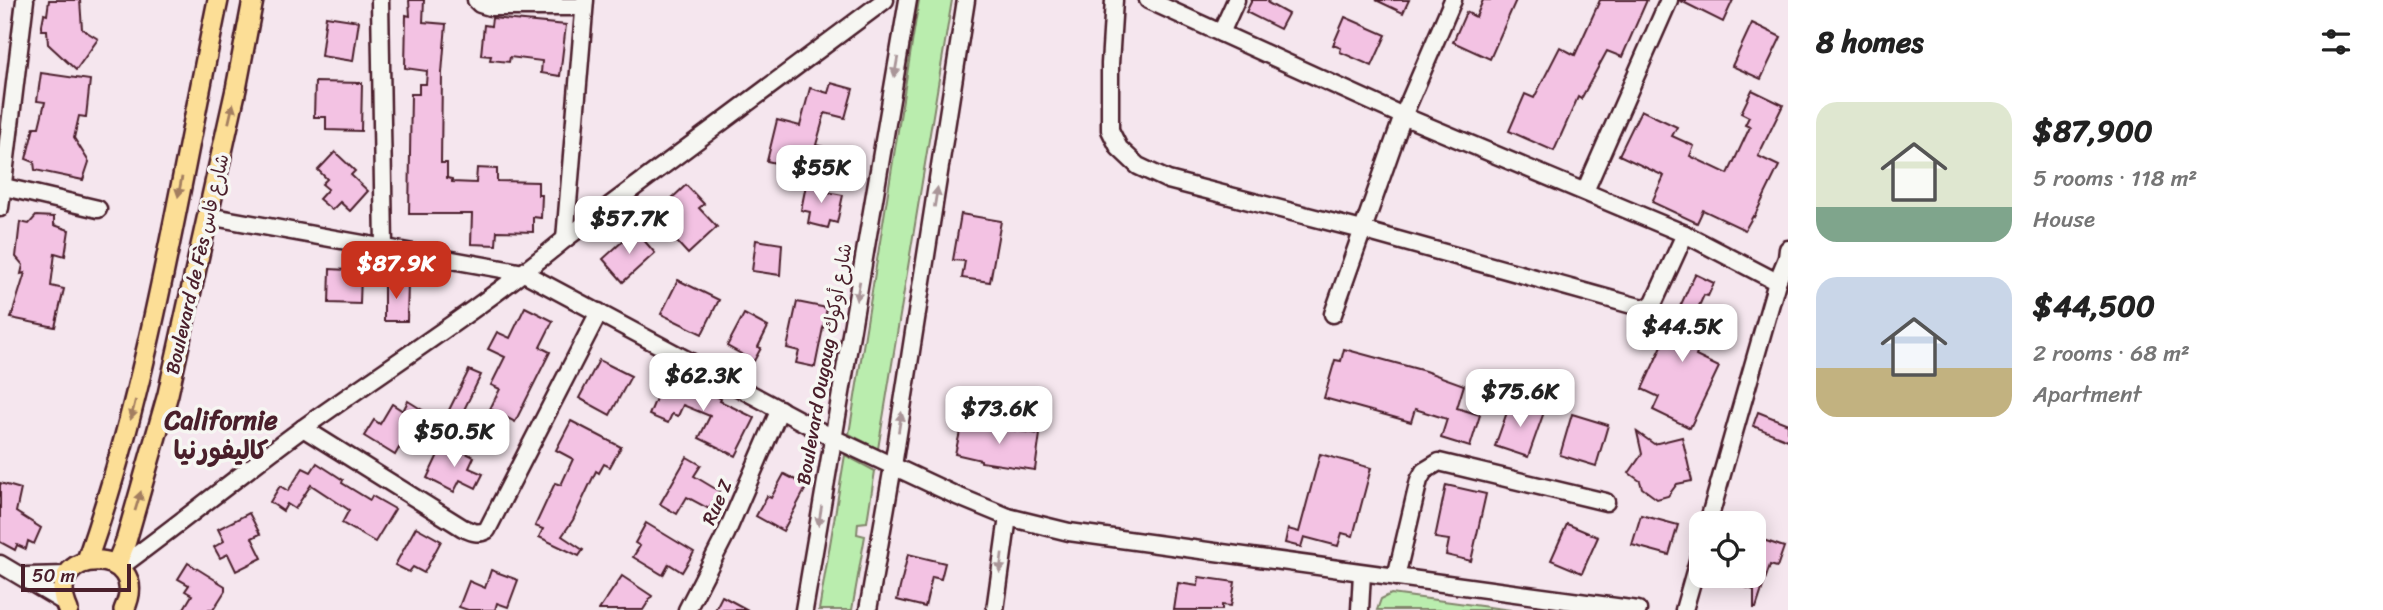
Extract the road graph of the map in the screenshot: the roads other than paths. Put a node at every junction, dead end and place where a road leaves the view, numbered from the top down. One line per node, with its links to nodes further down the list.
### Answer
1 (25, 0): 17 (street)
2 (218, 0): 38 (main road, Boulevard de Fès شارع فاس, one-way to 38)
3 (253, 0): 21 (main road, Boulevard de Fès شارع فاس, one-way to 3)
4 (380, 0): 25 (street)
5 (477, 0): 14 (street)
6 (885, 0): 24 (street)
7 (908, 0): 33 (street, Boulevard Ougoug شارع أوكوك, one-way to 33)
8 (966, 0): 34 (street, one-way to 8)
9 (1114, 0): 22 (street)
10 (1148, 0): 15 (street)
11 (1236, 0): 15 (street)
12 (1453, 0): 16 (street)
13 (1669, 0): 18 (street)
14 (584, 3): 24 (street)
15 (1221, 33): 16 (street)
16 (1403, 116): 18 (street); 22 (street)
17 (1, 186): 19 (street); 20 (street)
18 (1585, 191): 23 (street)
19 (0, 208)
20 (98, 209)
21 (208, 216): 25 (street); 40 (main road, Boulevard de Fès شارع فاس, one-way to 21)
22 (1362, 230): 23 (street); 30 (street)
23 (1685, 234): 28 (street)
24 (565, 239): 27 (street)
25 (384, 246): 27 (street)
26 (1788, 249): 28 (street)
27 (524, 273): 29 (street); 32 (street)
28 (1777, 282): 36 (street)
29 (598, 312): 31 (street); 32 (street)
30 (1333, 314)
31 (780, 409): 33 (street); 48 (street, Rue Z)
32 (303, 428): 40 (street)
33 (833, 438): 34 (street); 49 (street, Boulevard Ougoug شارع أوكوك, one-way to 49)
34 (893, 467): 37 (street); 50 (street)
35 (1606, 502): 44 (street)
36 (1712, 511)
37 (1008, 517): 41 (street); 51 (street, one-way to 51)
38 (87, 560): 40 (main road); 42 (main road)
39 (0, 564): 43 (street)
40 (121, 571): 47 (main road)
41 (1362, 573): 44 (street); 52 (street)
42 (68, 575): 43 (street); 46 (main road)
43 (24, 576): 46 (street)
44 (1396, 577): 53 (street)
45 (1690, 588): 54 (street)
46 (66, 606)
47 (129, 607)
48 (687, 610)
49 (804, 610)
50 (868, 610)
51 (995, 610)
52 (1360, 610)
53 (1639, 610)
54 (1684, 610)

